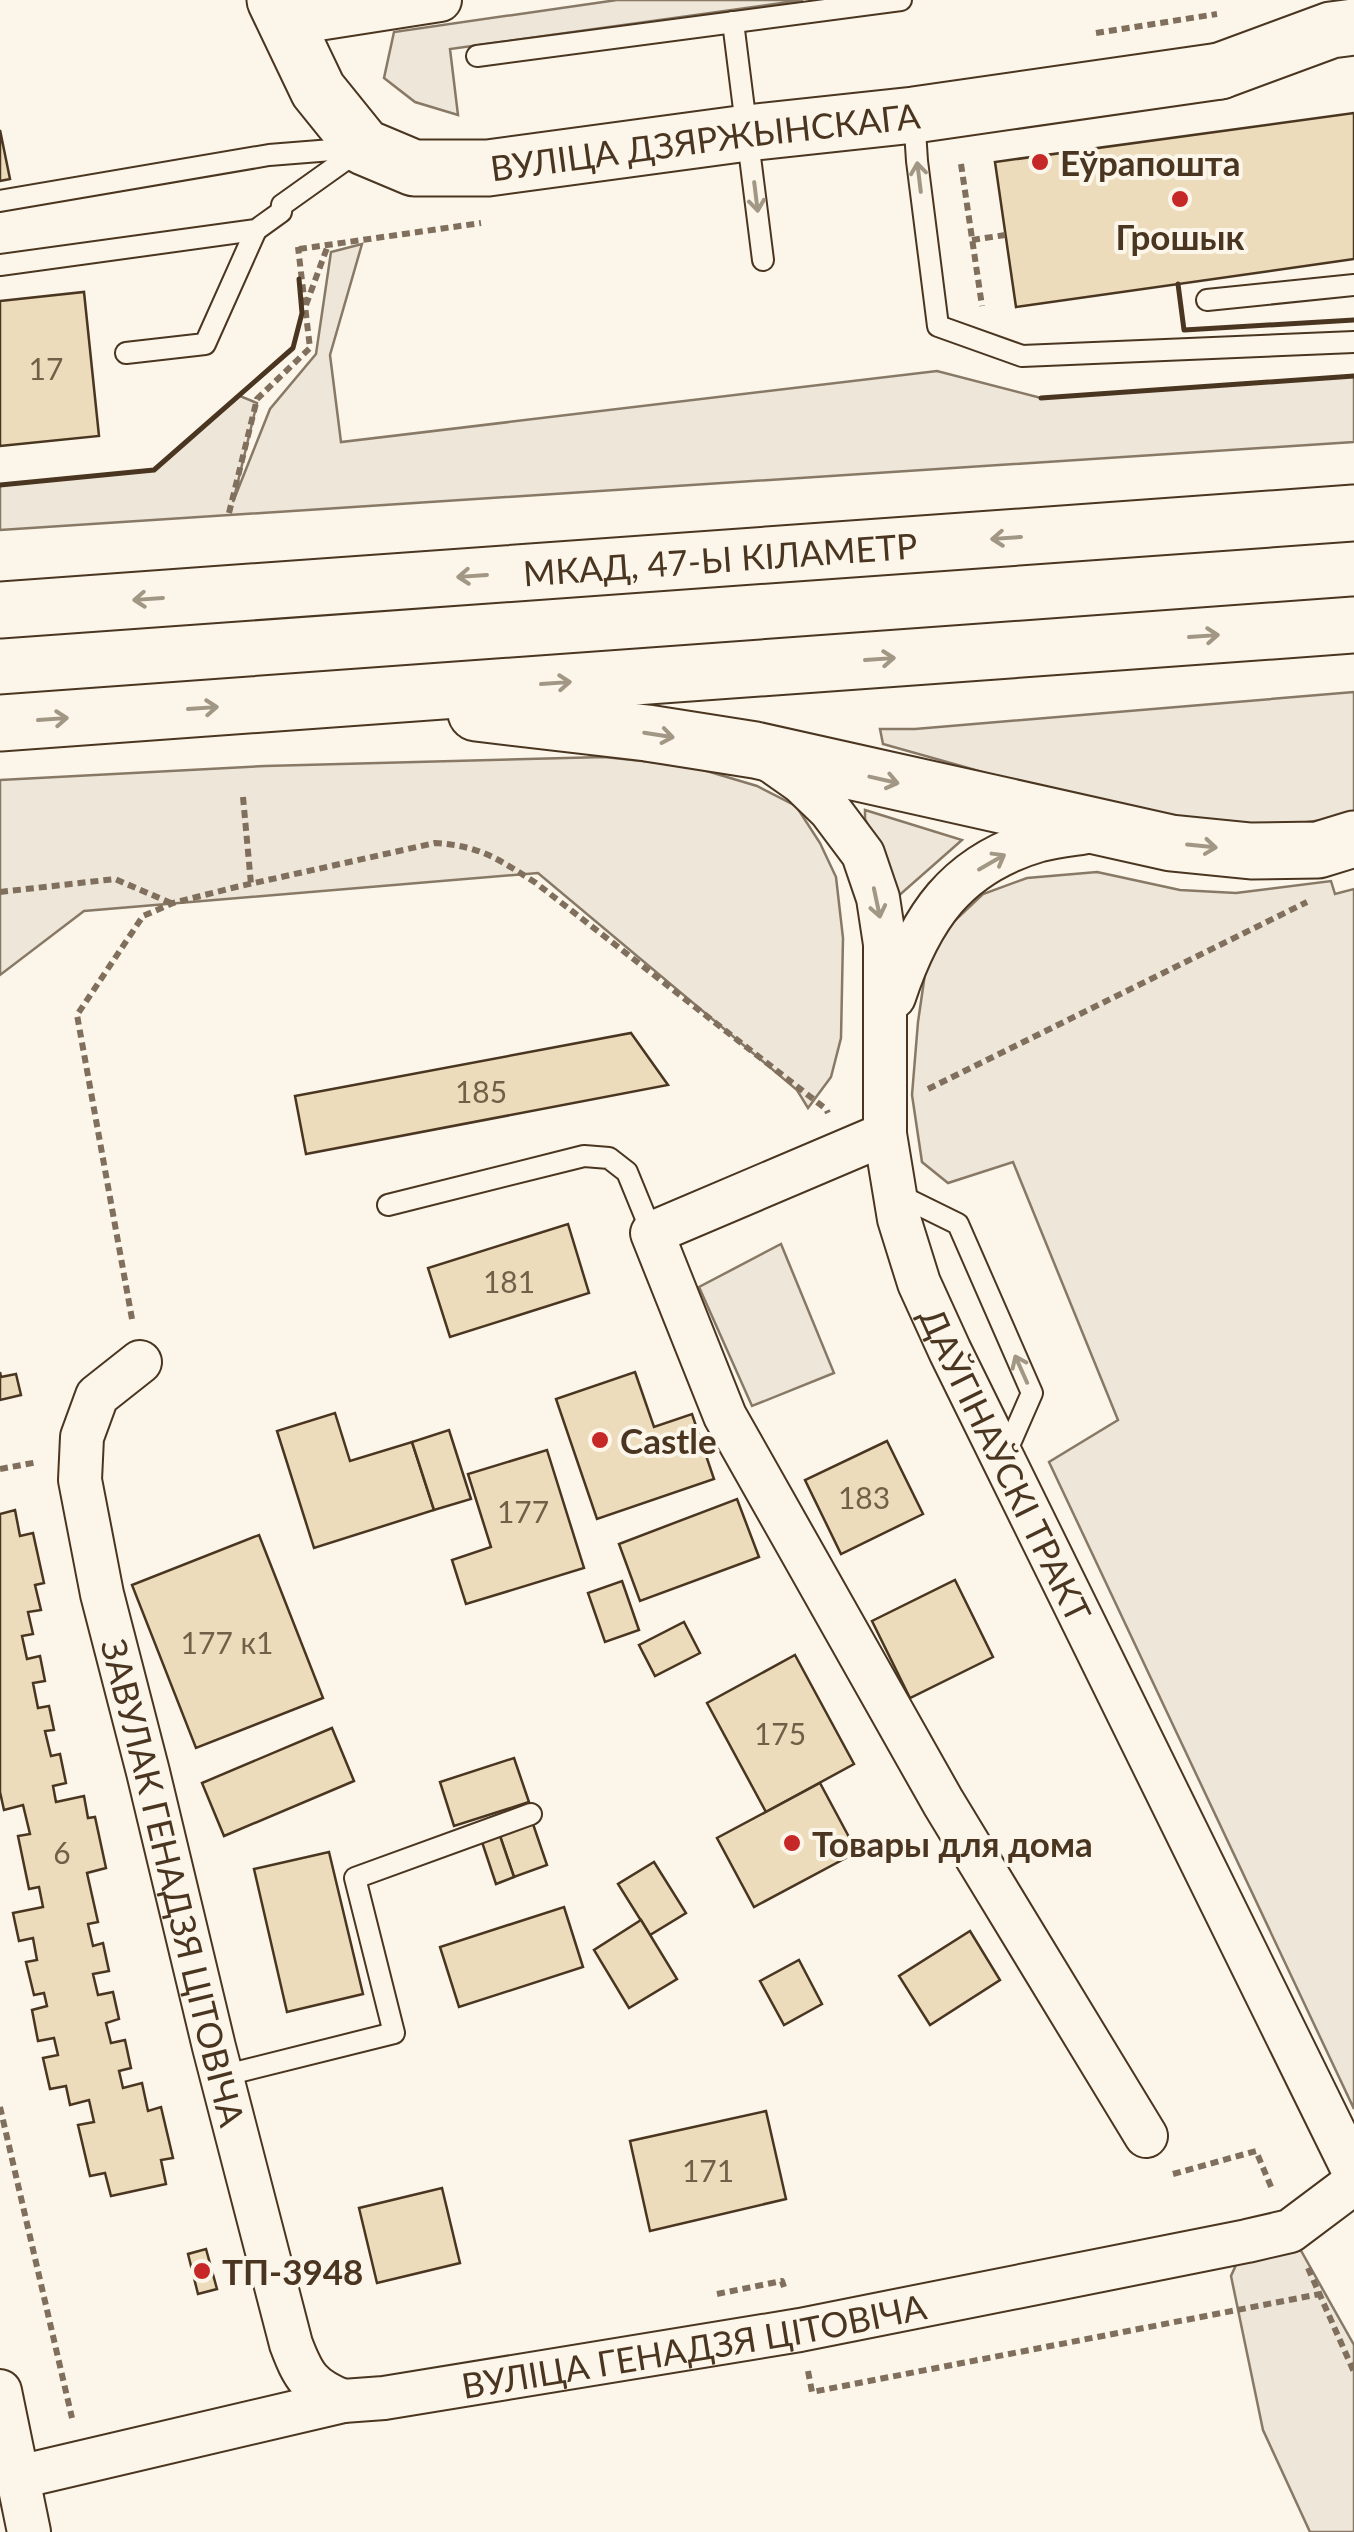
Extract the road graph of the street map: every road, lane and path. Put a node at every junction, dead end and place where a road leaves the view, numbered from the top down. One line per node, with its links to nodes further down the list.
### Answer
1 (440, 0): 3 (street)
2 (901, 0): 4 (lane)
3 (280, 12): 9 (main road, ВУЛІЦА ДЗЯРЖЫНСКАГА)
4 (733, 22): 6 (lane); 8 (lane)
5 (1342, 34): 7 (main road, ВУЛІЦА ДЗЯРЖЫНСКАГА)
6 (477, 56)
7 (914, 115): 8 (main road, ВУЛІЦА ДЗЯРЖЫНСКАГА); 22 (lane, one-way to 7)
8 (747, 133): 9 (main road, ВУЛІЦА ДЗЯРЖЫНСКАГА); 16 (lane, one-way to 16)
9 (364, 147): 11 (lane); 12 (lane)
10 (961, 164): 14 (path)
11 (0, 201)
12 (256, 230): 17 (lane); 23 (lane)
13 (1006, 235): 14 (path)
14 (972, 240): 21 (path)
15 (328, 244): 20 (path)
16 (763, 260)
17 (0, 264)
18 (1354, 285): 19 (lane)
19 (1206, 300)
20 (305, 306)
21 (983, 314)
22 (1354, 342)
23 (126, 353)
24 (257, 398): 26 (path)
25 (1354, 498): 28 (main road)
26 (229, 513)
27 (1354, 513): 28 (main road, МКАД, 47-Ы КІЛАМЕТР)
28 (1103, 530): 29 (main road, МКАД, 47-Ы КІЛАМЕТР, one-way to 29)
29 (0, 610)
30 (1354, 625): 31 (main road, one-way to 30)
31 (354, 698): 32 (main road, one-way to 31); 33 (main road, one-way to 33)
32 (0, 723)
33 (755, 750): 35 (main road, one-way to 35); 41 (street, ДАЎГІНАЎСКІ ТРАКТ, one-way to 41)
34 (244, 797): 37 (path)
35 (1103, 829): 36 (main road, one-way to 36); 41 (street, one-way to 35)
36 (1354, 840)
37 (251, 884): 40 (path); 43 (path)
38 (0, 892): 40 (path)
39 (1320, 896): 42 (path)
40 (172, 903): 47 (path)
41 (884, 1026): 43 (street, ДАЎГІНАЎСКІ ТРАКТ)
42 (921, 1092)
43 (866, 1142): 44 (street, ДАЎГІНАЎСКІ ТРАКТ); 46 (street)
44 (895, 1193): 48 (street, ДАЎГІНАЎСКІ ТРАКТ); 48 (lane, one-way to 44)
45 (388, 1206): 46 (lane)
46 (652, 1233): 52 (street)
47 (140, 1362): 50 (street, ЗАВУЛАК ГЕНАДЗЯ ЦІТОВІЧА)
48 (1003, 1458): 53 (street, ДАЎГІНАЎСКІ ТРАКТ)
49 (531, 1814): 50 (lane)
50 (222, 2076): 56 (street, ЗАВУЛАК ГЕНАДЗЯ ЦІТОВІЧА)
51 (0, 2107): 57 (path)
52 (1146, 2136)
53 (1354, 2172)
54 (1354, 2184): 56 (street, ВУЛІЦА ГЕНАДЗЯ ЦІТОВІЧА)
55 (0, 2390): 58 (street)
56 (342, 2401): 58 (street, ВУЛІЦА ГЕНАДЗЯ ЦІТОВІЧА)
57 (72, 2418)
58 (19, 2478): 59 (street)
59 (29, 2532)

